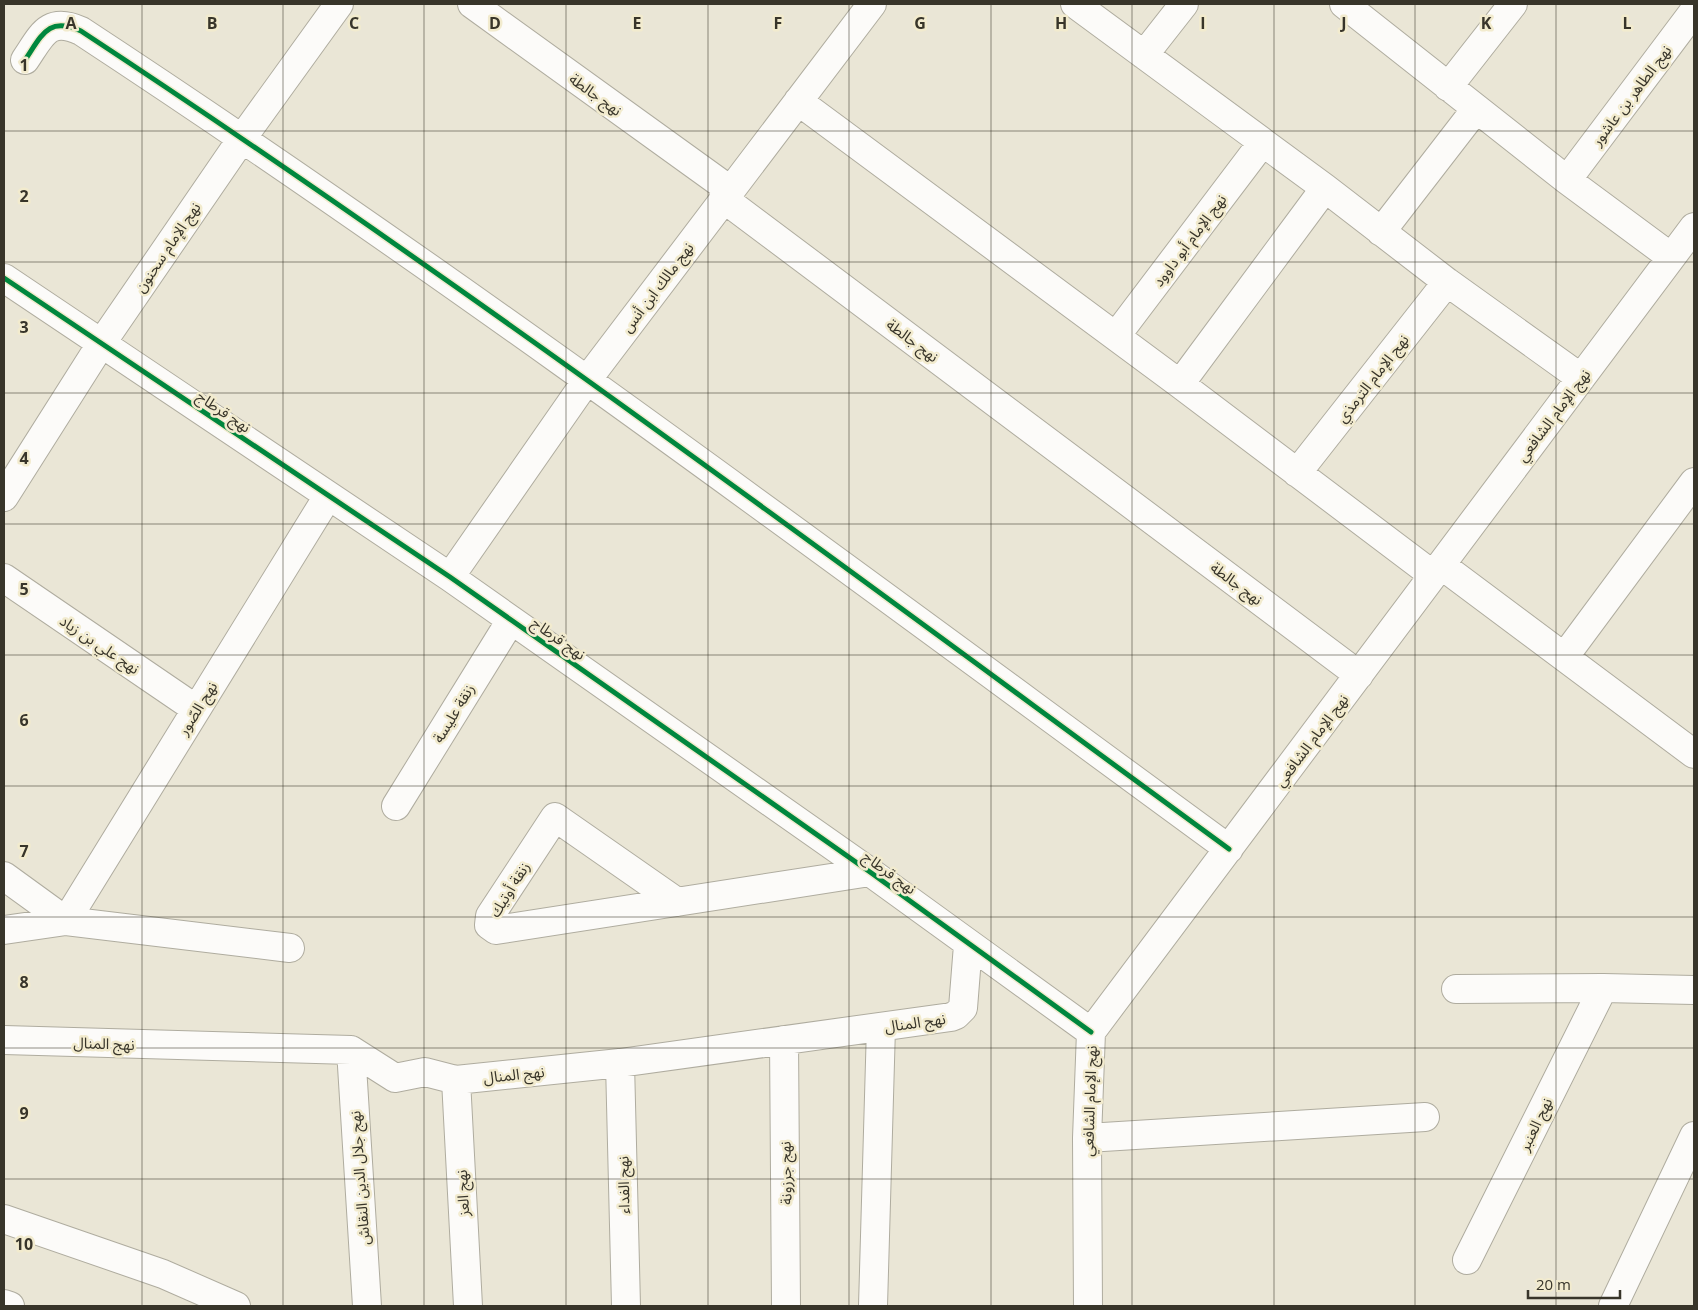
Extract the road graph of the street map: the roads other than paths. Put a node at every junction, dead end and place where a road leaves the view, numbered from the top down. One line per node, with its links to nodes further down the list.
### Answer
1 (339, 4): 14 (street, نهج الإمام سحنون)
2 (472, 4): 18 (street, نهج جالطة)
3 (871, 4): 12 (street, نهج مالك ابن أنس)
4 (1075, 4): 9 (street)
5 (1184, 4): 9 (street)
6 (1344, 4): 11 (street)
7 (1513, 4): 11 (street)
8 (1694, 11): 16 (street, نهج الطاهر بن عاشور)
9 (1144, 55): 15 (street)
10 (25, 60): 14 (street)
11 (1448, 87): 13 (street)
12 (798, 101): 18 (street, نهج مالك ابن أنس); 24 (street)
13 (1476, 109): 16 (street); 20 (street)
14 (242, 137): 25 (street, نهج الإمام سحنون); 27 (street)
15 (1262, 143): 17 (street); 24 (street, نهج الإمام أبو داوود)
16 (1567, 180): 21 (street)
17 (1325, 188): 20 (street); 28 (street)
18 (724, 199): 27 (street, نهج مالك ابن أنس); 38 (street, نهج جالطة)
19 (1694, 227): 21 (street, نهج الإمام الشافعي)
20 (1381, 232): 23 (street)
21 (1672, 257): 26 (street, نهج الإمام الشافعي)
22 (4, 278): 25 (street, نهج قرطاج)
23 (1447, 282): 26 (street); 29 (street, نهج الإمام الترمذي)
24 (1116, 336): 28 (street)
25 (101, 344): 31 (street, نهج قرطاج); 32 (street, نهج الإمام سحنون)
26 (1581, 378): 33 (street, نهج الإمام الشافعي)
27 (587, 380): 34 (street, نهج مالك ابن أنس); 42 (street)
28 (1180, 384): 29 (street)
29 (1297, 473): 33 (street)
30 (1694, 482): 37 (street)
31 (328, 496): 34 (street, نهج قرطاج); 39 (street, نهج الصّور)
32 (4, 497)
33 (1437, 570): 37 (street); 38 (street, نهج الإمام الشافعي)
34 (450, 577): 36 (street, نهج قرطاج)
35 (4, 578): 39 (street, نهج علي بن زياد)
36 (511, 620): 41 (street, زنقة عليسة); 43 (street, نهج قرطاج)
37 (1565, 656): 40 (street)
38 (1359, 675): 42 (street, نهج الإمام الشافعي)
39 (196, 710): 46 (street, نهج الصّور)
40 (1694, 754)
41 (396, 806)
42 (1228, 848): 54 (street, نهج الإمام الشافعي)
43 (870, 872): 45 (street, زنقة أوتيك); 48 (street, نهج قرطاج)
44 (4, 876): 46 (street)
45 (677, 902): 45 (street, زنقة أوتيك)
46 (66, 920): 47 (street); 49 (street)
47 (4, 930)
48 (968, 945): 53 (street, نهج المنال); 54 (street, نهج قرطاج)
49 (290, 948)
50 (1602, 988): 51 (street); 52 (street); 64 (street, نهج العنبر)
51 (1456, 989)
52 (1694, 990)
53 (881, 1027): 56 (street, نهج المنال); 72 (street)
54 (1091, 1032): 62 (street, نهج الإمام الشافعي)
55 (4, 1040): 57 (street, نهج المنال)
56 (784, 1040): 58 (street, نهج المنال); 71 (street, نهج جرزونة)
57 (351, 1050): 59 (street, نهج المنال); 68 (street, نهج جلال الدين النقاش)
58 (620, 1063): 59 (street, نهج المنال); 70 (street, نهج الفداء)
59 (456, 1080): 69 (street, نهج العز)
60 (1425, 1117): 62 (street)
61 (1694, 1136): 74 (street)
62 (1087, 1138): 73 (street, نهج الإمام الشافعي)
63 (4, 1219): 67 (street)
64 (1468, 1260)
65 (4, 1304): 66 (street)
66 (10, 1306)
67 (236, 1306)
68 (367, 1306)
69 (468, 1306)
70 (626, 1306)
71 (786, 1306)
72 (874, 1306)
73 (1088, 1306)
74 (1613, 1306)

